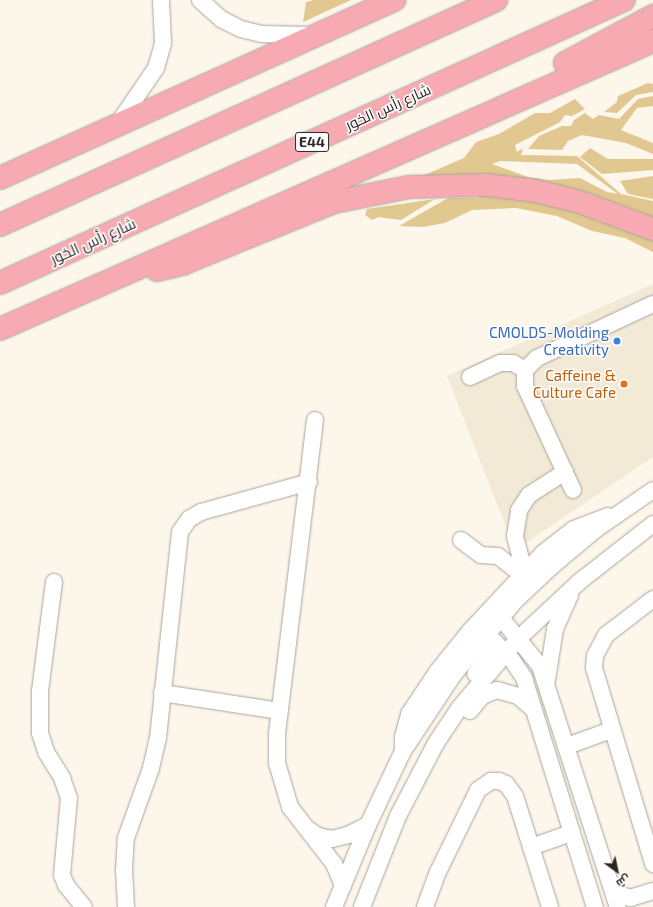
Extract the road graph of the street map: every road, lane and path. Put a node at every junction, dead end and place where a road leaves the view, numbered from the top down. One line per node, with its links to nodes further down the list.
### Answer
1 (161, 0): 10 (street)
2 (200, 0): 7 (street)
3 (395, 0): 7 (highway)
4 (496, 0): 12 (highway)
5 (624, 0): 15 (highway, شارع رأس الخور / E44)
6 (653, 16): 9 (highway)
7 (318, 35): 10 (highway)
8 (653, 41): 9 (highway)
9 (463, 123): 14 (highway)
10 (117, 125): 11 (highway)
11 (0, 178)
12 (0, 225)
13 (653, 229): 14 (highway)
14 (132, 270): 17 (highway)
15 (0, 284)
16 (653, 304): 18 (street)
17 (0, 329)
18 (525, 370): 19 (street); 21 (street)
19 (470, 377)
20 (315, 420): 22 (street)
21 (565, 472): 23 (street); 27 (street)
22 (309, 482): 39 (street); 41 (street)
23 (573, 490)
24 (653, 490): 25 (street)
25 (617, 514): 29 (street); 34 (street)
26 (653, 524): 32 (street)
27 (516, 525): 29 (street); 30 (street)
28 (461, 540): 30 (street)
29 (543, 553): 30 (street)
30 (521, 574): 44 (street)
31 (54, 582): 56 (street)
32 (579, 582): 34 (street); 38 (street)
33 (653, 599): 42 (street)
34 (514, 626): 35 (street); 37 (street); 38 (street)
35 (487, 634): 36 (street); 37 (street)
36 (474, 648): 44 (street); 46 (street)
37 (506, 652): 40 (street); 45 (street)
38 (546, 684): 43 (street)
39 (162, 693): 41 (street); 57 (street)
40 (534, 710): 45 (street); 49 (street)
41 (280, 711): 47 (street)
42 (611, 730): 43 (street); 51 (street)
43 (567, 746): 54 (street)
44 (403, 751): 48 (street)
45 (426, 762): 46 (street)
46 (398, 816): 59 (street)
47 (299, 821): 48 (street); 52 (street)
48 (368, 825): 52 (street)
49 (571, 833): 50 (street); 62 (street)
50 (531, 847): 60 (street); 61 (street)
51 (653, 864)
52 (343, 885): 58 (street)
53 (653, 891): 54 (street)
54 (616, 899)
55 (653, 902): 63 (street)
56 (84, 907)
57 (126, 907)
58 (334, 907)
59 (362, 907)
60 (425, 907)
61 (550, 907)
62 (595, 907)
63 (635, 907)

